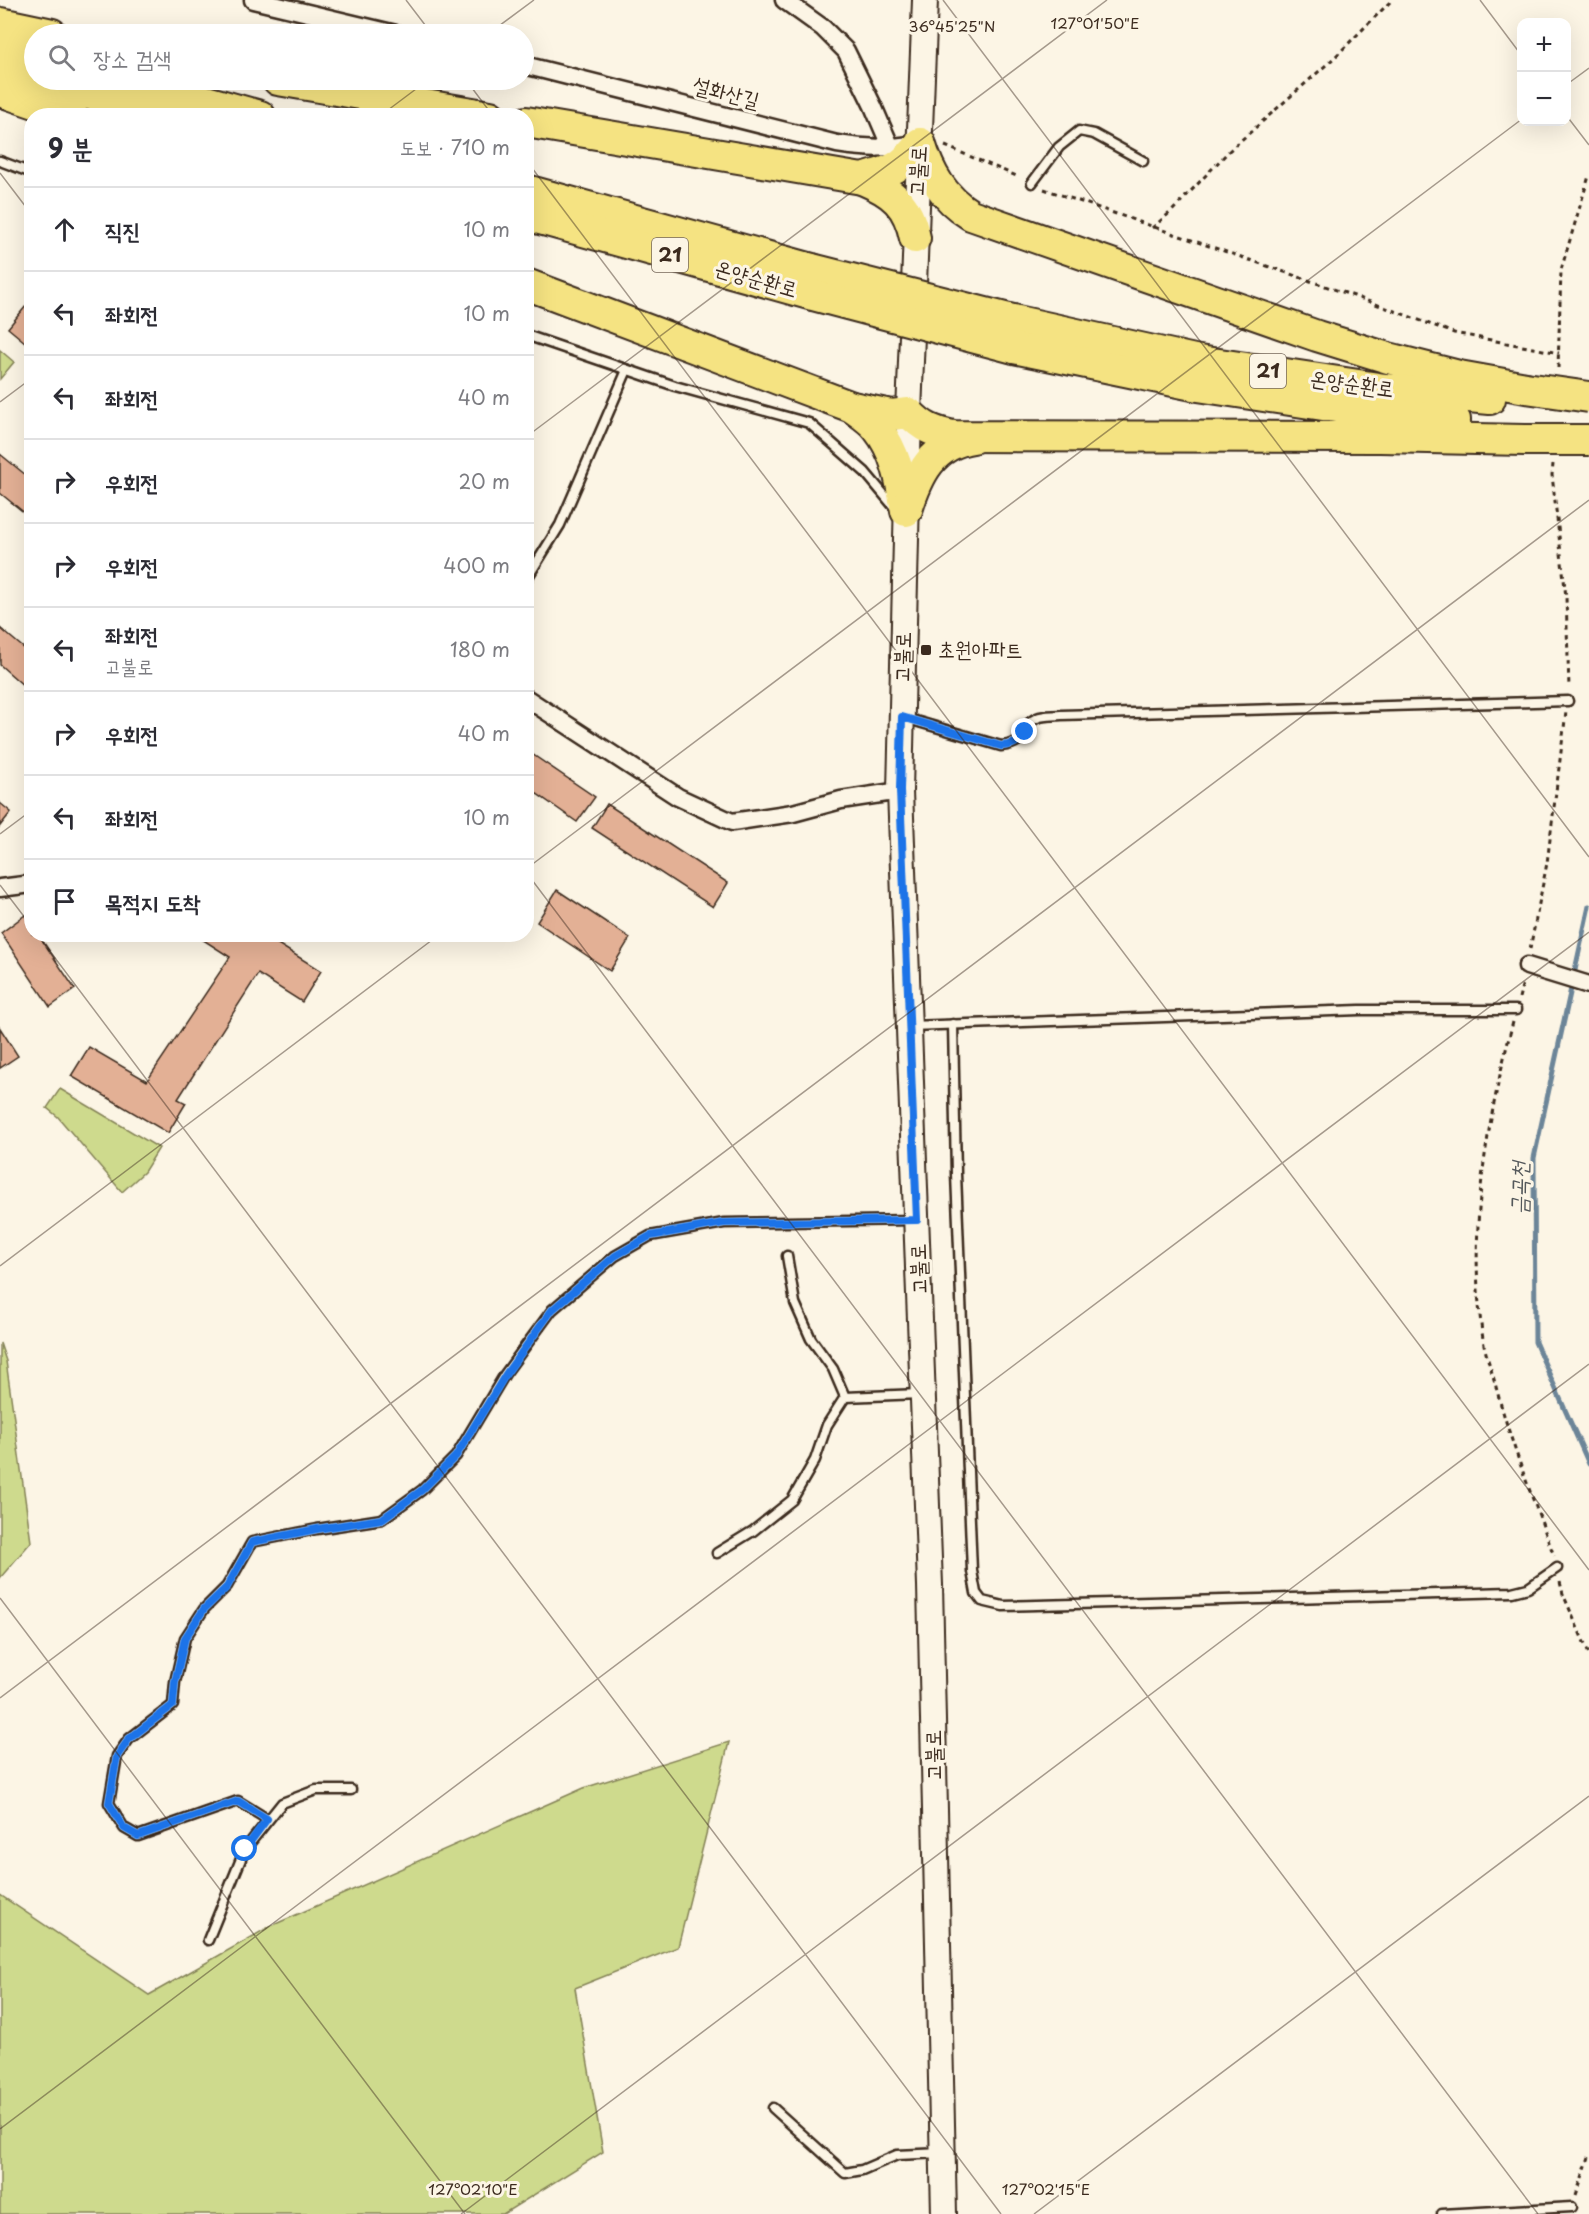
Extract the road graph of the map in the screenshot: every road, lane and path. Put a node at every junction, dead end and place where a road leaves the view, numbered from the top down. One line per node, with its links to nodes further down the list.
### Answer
1 (253, 0): 6 (street)
2 (784, 0): 23 (street)
3 (925, 0): 22 (main road, 고불로)
4 (1392, 0): 33 (path)
5 (0, 23): 7 (highway)
6 (354, 24)
7 (24, 28)
8 (0, 43): 9 (highway)
9 (24, 50)
10 (534, 68): 23 (street, 설화산길)
11 (0, 69): 12 (highway)
12 (24, 75)
13 (76, 90): 18 (highway)
14 (166, 90): 19 (highway)
15 (337, 90): 20 (highway)
16 (0, 91): 17 (highway)
17 (50, 108)
18 (140, 108)
19 (231, 108)
20 (443, 108)
21 (534, 123): 28 (highway)
22 (920, 142): 23 (street, 설화산길); 28 (highway); 29 (path); 31 (highway); 34 (main road, 고불로)
23 (891, 148)
24 (0, 161): 26 (lane)
25 (1143, 161): 29 (lane)
26 (24, 170)
27 (1589, 176): 38 (path)
28 (862, 179): 34 (highway)
29 (1032, 183): 33 (path)
30 (534, 193): 35 (highway, 온양순환로 / 21)
31 (971, 215): 34 (highway); 45 (highway)
32 (534, 217): 35 (highway, 온양순환로 / 21)
33 (1152, 228): 38 (path)
34 (915, 238): 44 (main road, 고불로)
35 (812, 282): 45 (highway, 온양순환로 / 21, bridge)
36 (534, 287): 43 (highway)
37 (534, 338): 39 (lane)
38 (1559, 352): 40 (path)
39 (627, 370): 50 (lane); 51 (lane)
40 (1558, 375)
41 (1589, 397): 45 (highway, bridge)
42 (1589, 406): 45 (highway, 온양순환로 / 21)
43 (852, 407): 44 (highway); 50 (highway)
44 (909, 413): 47 (highway); 50 (main road, 고불로)
45 (1526, 414): 46 (highway, 온양순환로 / 21); 47 (highway); 48 (highway, bridge)
46 (1589, 432)
47 (985, 436): 50 (highway)
48 (1589, 440)
49 (1553, 464): 52 (path)
50 (906, 516): 54 (main road, 고불로)
51 (534, 567)
52 (1568, 701): 54 (lane); 58 (path)
53 (534, 703): 55 (street)
54 (902, 717): 55 (main road, 고불로)
55 (900, 790): 62 (main road, 고불로)
56 (24, 885): 57 (street)
57 (0, 888)
58 (1527, 966): 59 (street); 60 (path)
59 (1589, 985)
60 (1516, 1010): 61 (lane); 68 (path)
61 (952, 1024): 62 (lane); 68 (lane)
62 (910, 1026): 63 (main road, 고불로)
63 (917, 1220): 65 (main road, 고불로); 71 (lane)
64 (787, 1256): 66 (lane)
65 (924, 1394): 66 (lane); 74 (main road, 고불로)
66 (845, 1397): 67 (lane)
67 (717, 1552)
68 (1557, 1568): 69 (path)
69 (1589, 1654)
70 (351, 1790): 71 (lane)
71 (267, 1819): 72 (lane)
72 (208, 1940)
73 (774, 2108): 74 (lane)
74 (942, 2153): 77 (main road, 고불로)
75 (1589, 2157): 76 (path)
76 (1572, 2207): 78 (lane)
77 (944, 2214)
78 (1442, 2214)

